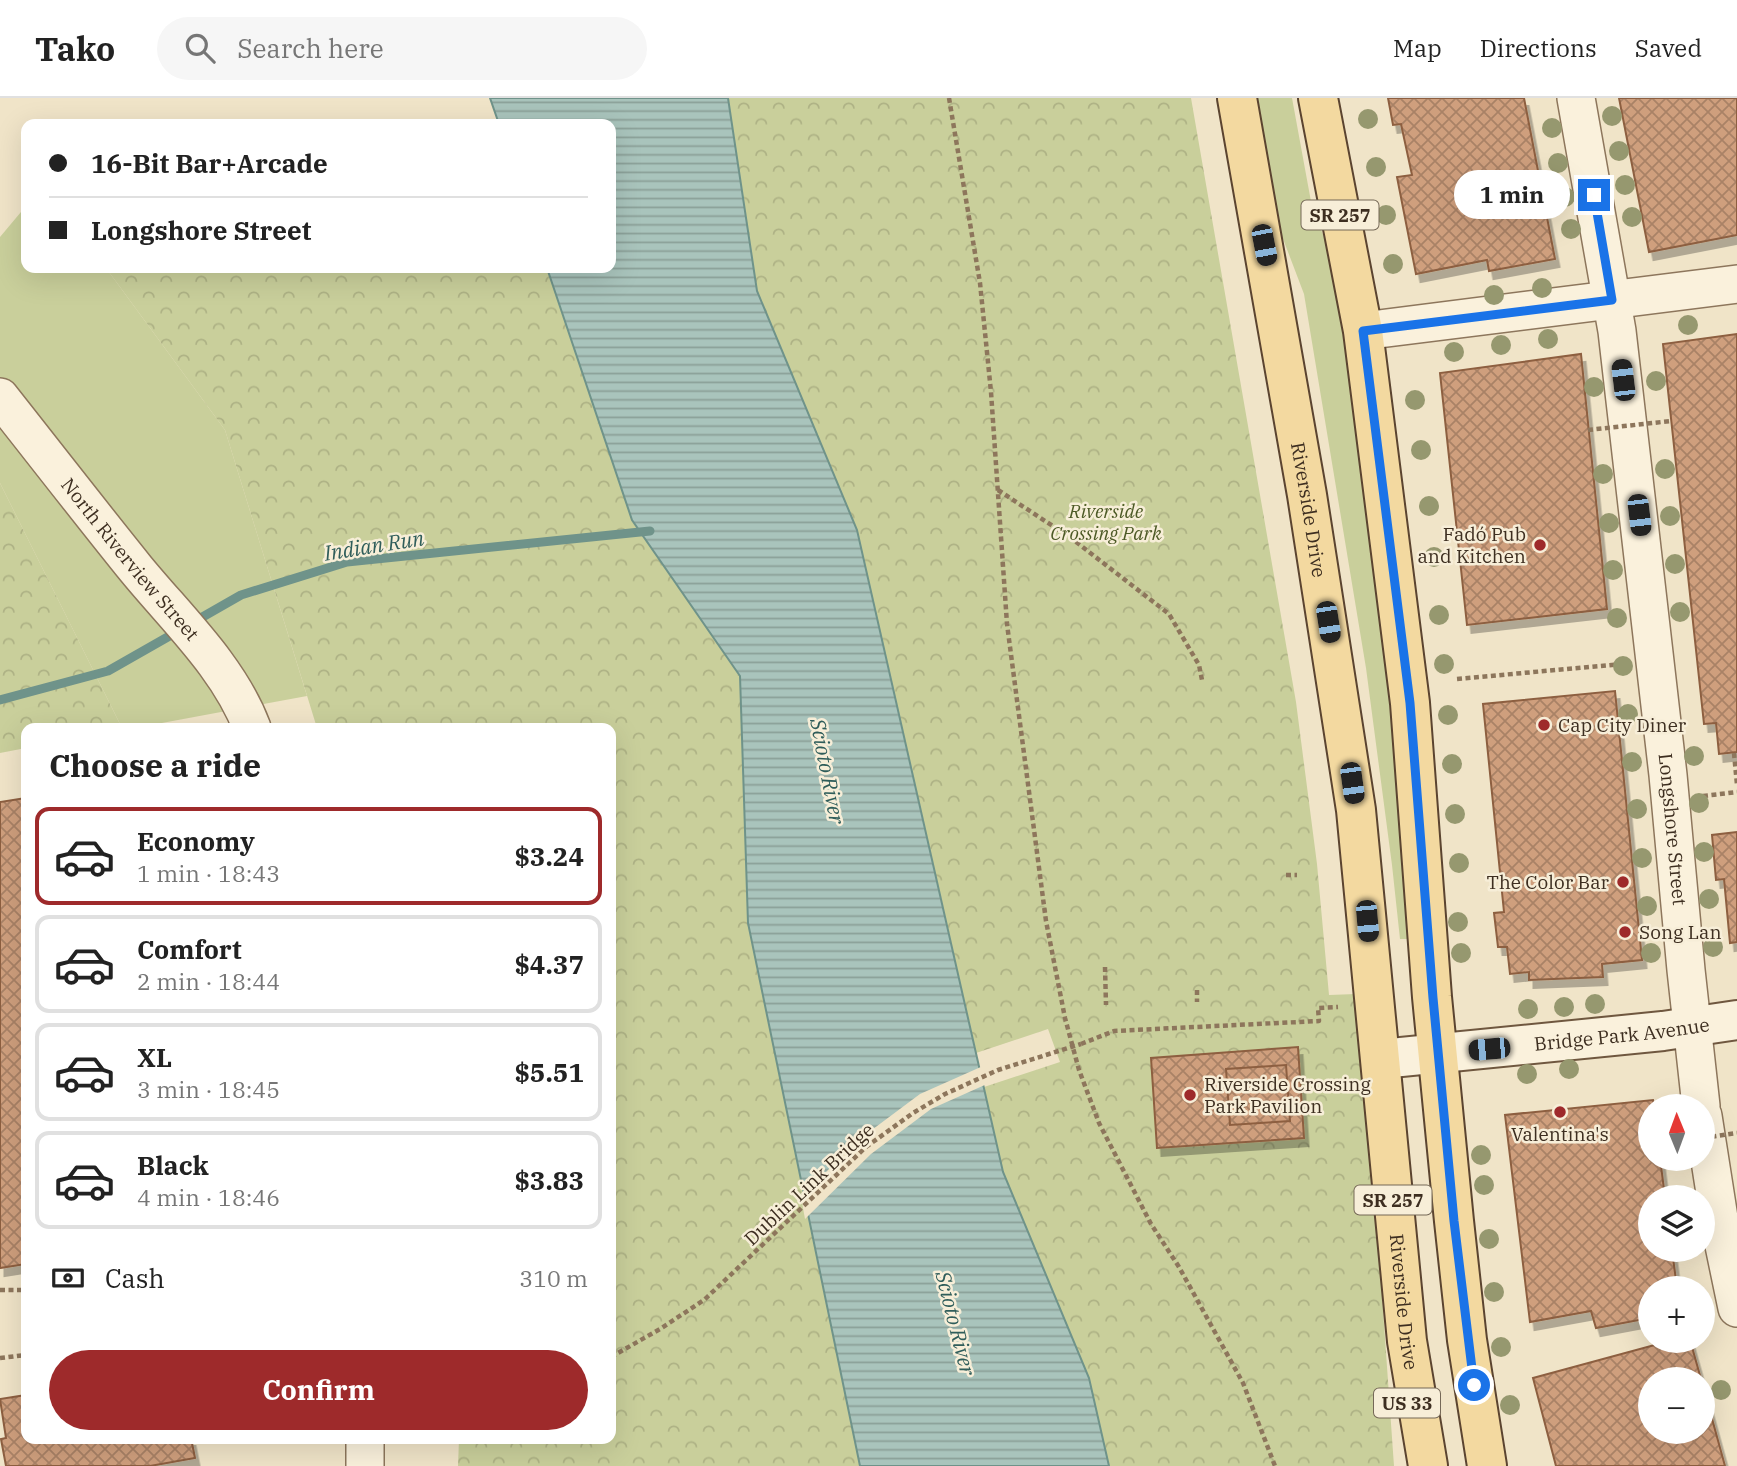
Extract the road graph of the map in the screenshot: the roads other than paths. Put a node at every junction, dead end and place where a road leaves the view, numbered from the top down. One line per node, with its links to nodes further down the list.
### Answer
1 (1237, 98): 12 (main road, Riverside Drive / SR 257)
2 (1318, 98): 6 (main road, SR 257)
3 (1576, 98): 5 (street, Longshore Street)
4 (1737, 284): 5 (street)
5 (1612, 300): 6 (street); 10 (street, Longshore Street)
6 (1363, 331): 11 (main road, SR 257)
7 (0, 397): 8 (street, North Riverview Street)
8 (250, 723)
9 (1737, 1020): 10 (street, Bridge Park Avenue)
10 (1692, 1027): 11 (street, Bridge Park Avenue); 13 (street, Longshore Street)
11 (1438, 1053): 12 (street, Bridge Park Avenue); 21 (main road, SR 257)
12 (1381, 1059): 16 (main road, Riverside Drive / SR 257)
13 (1700, 1094)
14 (1712, 1171): 15 (street)
15 (1737, 1308)
16 (1406, 1341): 19 (main road, US 33); 20 (main road, Riverside Drive / SR 257)
17 (365, 1444): 18 (street)
18 (365, 1466)
19 (1407, 1466)
20 (1428, 1466)
21 (1488, 1466)

